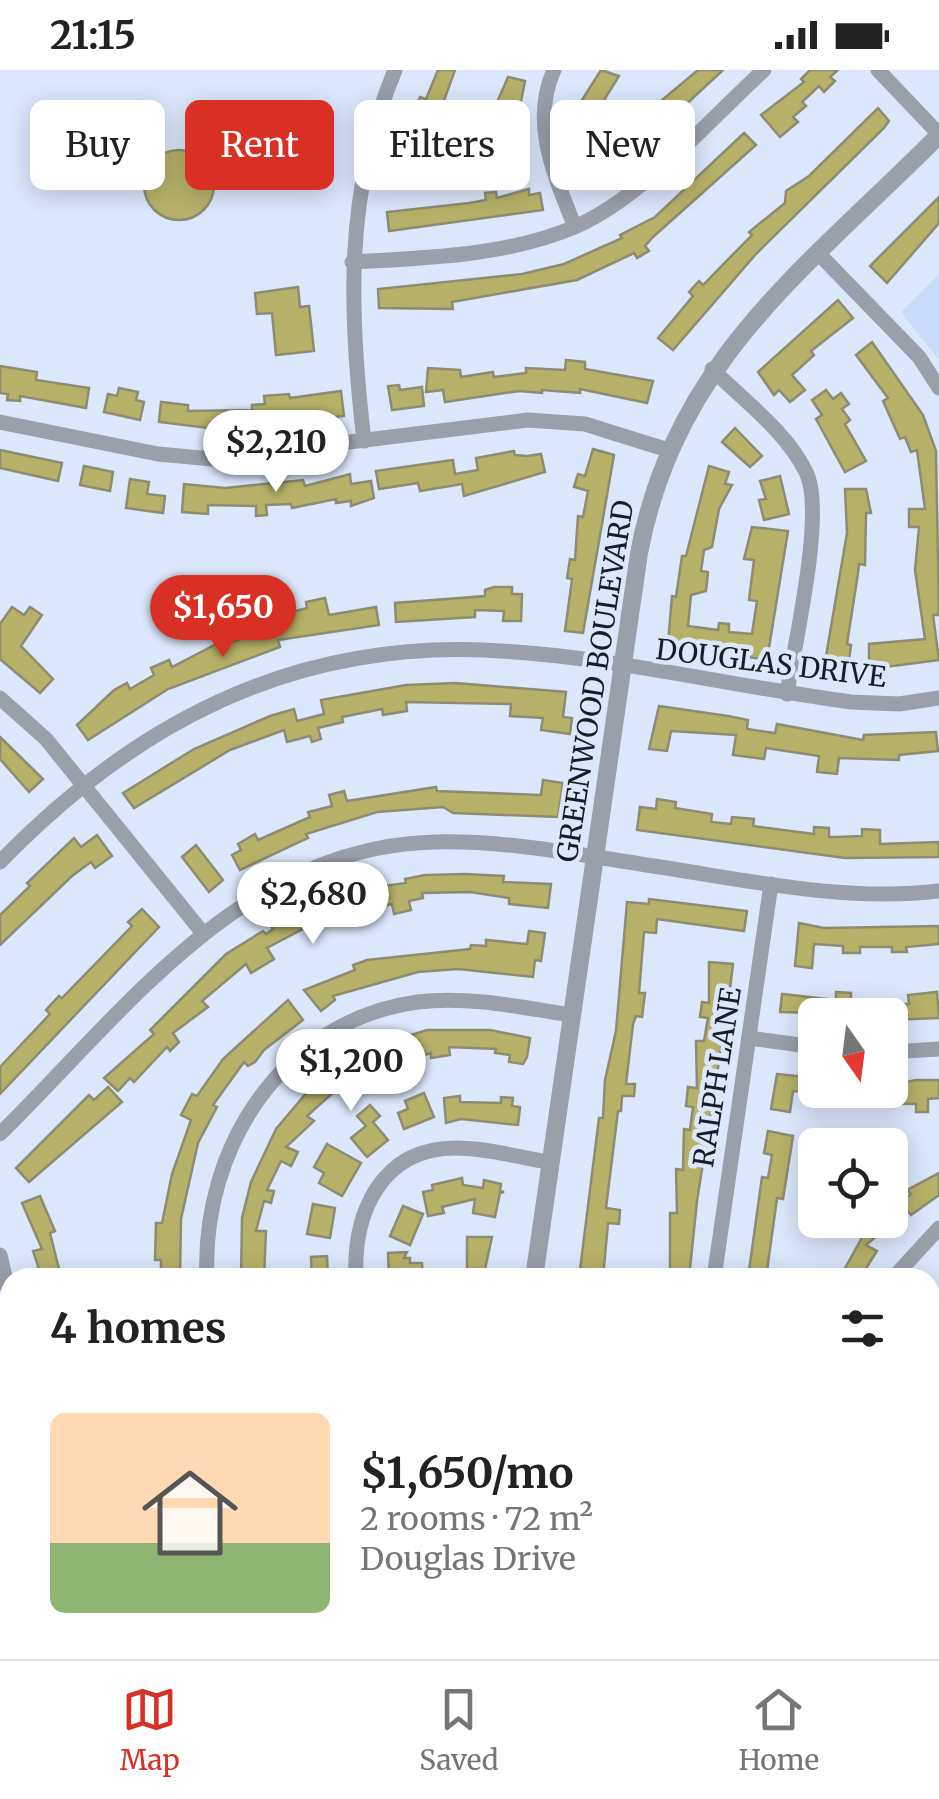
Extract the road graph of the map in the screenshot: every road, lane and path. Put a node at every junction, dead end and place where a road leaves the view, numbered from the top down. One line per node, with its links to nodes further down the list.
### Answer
1 (394, 70): 8 (street)
2 (554, 70): 6 (street)
3 (764, 70): 6 (street)
4 (878, 70): 5 (street)
5 (939, 134): 7 (street, GREENWOOD BOULEVARD)
6 (575, 227): 8 (street)
7 (820, 254): 9 (street, GREENWOOD BOULEVARD); 10 (street)
8 (352, 262): 12 (street)
9 (712, 369): 13 (street, GREENWOOD BOULEVARD); 15 (street)
10 (939, 388)
11 (0, 422): 12 (street)
12 (364, 442): 13 (street)
13 (668, 450): 14 (street, GREENWOOD BOULEVARD)
14 (622, 668): 15 (street, DOUGLAS DRIVE); 18 (street, DOUGLAS DRIVE); 19 (street, GREENWOOD BOULEVARD)
15 (787, 694): 17 (street, DOUGLAS DRIVE)
16 (0, 698): 18 (street)
17 (939, 698)
18 (82, 784): 20 (street, DOUGLAS DRIVE); 23 (street)
19 (594, 858): 21 (street); 23 (street); 24 (street, GREENWOOD BOULEVARD)
20 (0, 862)
21 (770, 884): 22 (street); 25 (street, RALPH LANE)
22 (939, 891)
23 (202, 932): 29 (street)
24 (570, 1015): 30 (street, GREENWOOD BOULEVARD); 32 (street)
25 (748, 1038): 26 (street); 35 (street, RALPH LANE)
26 (798, 1045)
27 (939, 1049): 28 (street)
28 (908, 1051)
29 (0, 1134)
30 (548, 1162): 33 (street); 34 (street, GREENWOOD BOULEVARD)
31 (939, 1228): 36 (street)
32 (206, 1268)
33 (356, 1268)
34 (535, 1268)
35 (715, 1268)
36 (903, 1268)

